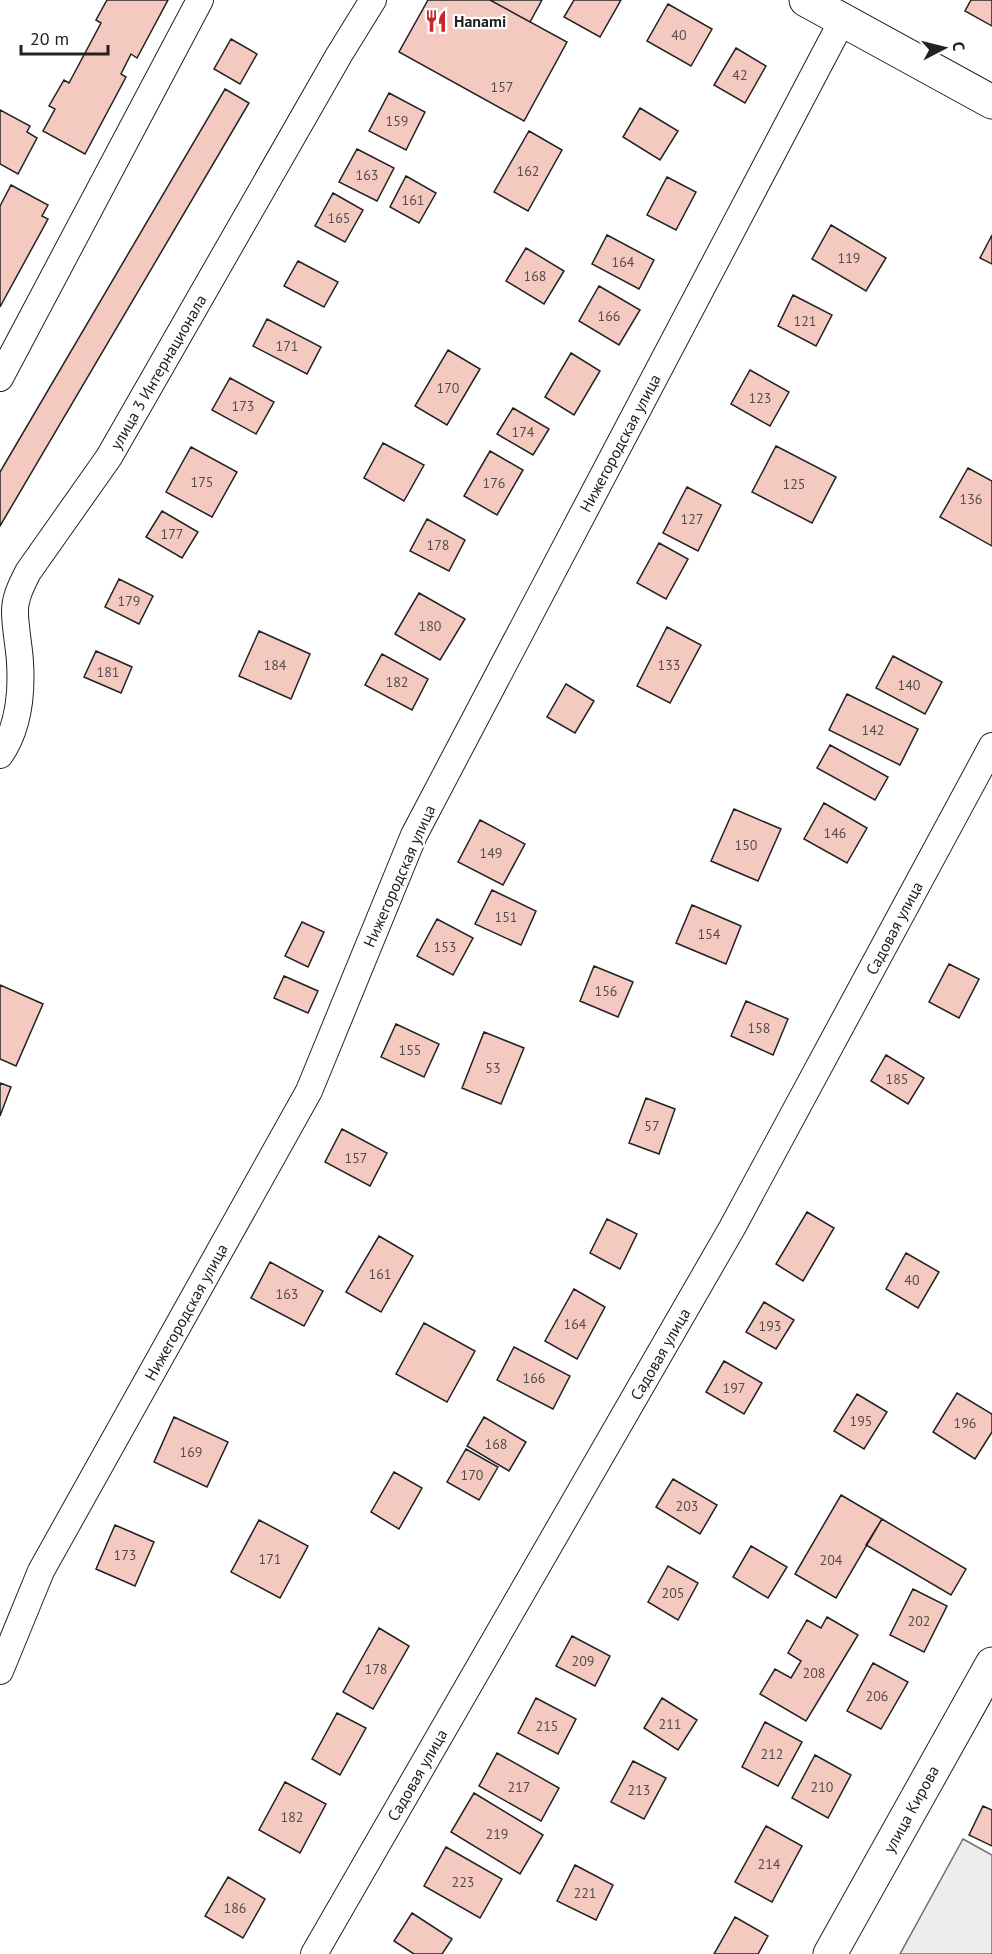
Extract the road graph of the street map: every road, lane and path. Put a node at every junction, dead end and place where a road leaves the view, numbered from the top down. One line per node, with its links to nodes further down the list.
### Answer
1 (200, 0): 6 (street)
2 (373, 0): 8 (street, улица 3 Интернационала)
3 (806, 0): 4 (main road)
4 (842, 21): 5 (main road); 10 (street, Нижегородская улица)
5 (992, 102)
6 (0, 378)
7 (992, 746): 11 (street, Садовая улица)
8 (0, 755)
9 (992, 1664): 12 (main road, улица Кирова)
10 (0, 1671)
11 (314, 1954)
12 (830, 1954)

